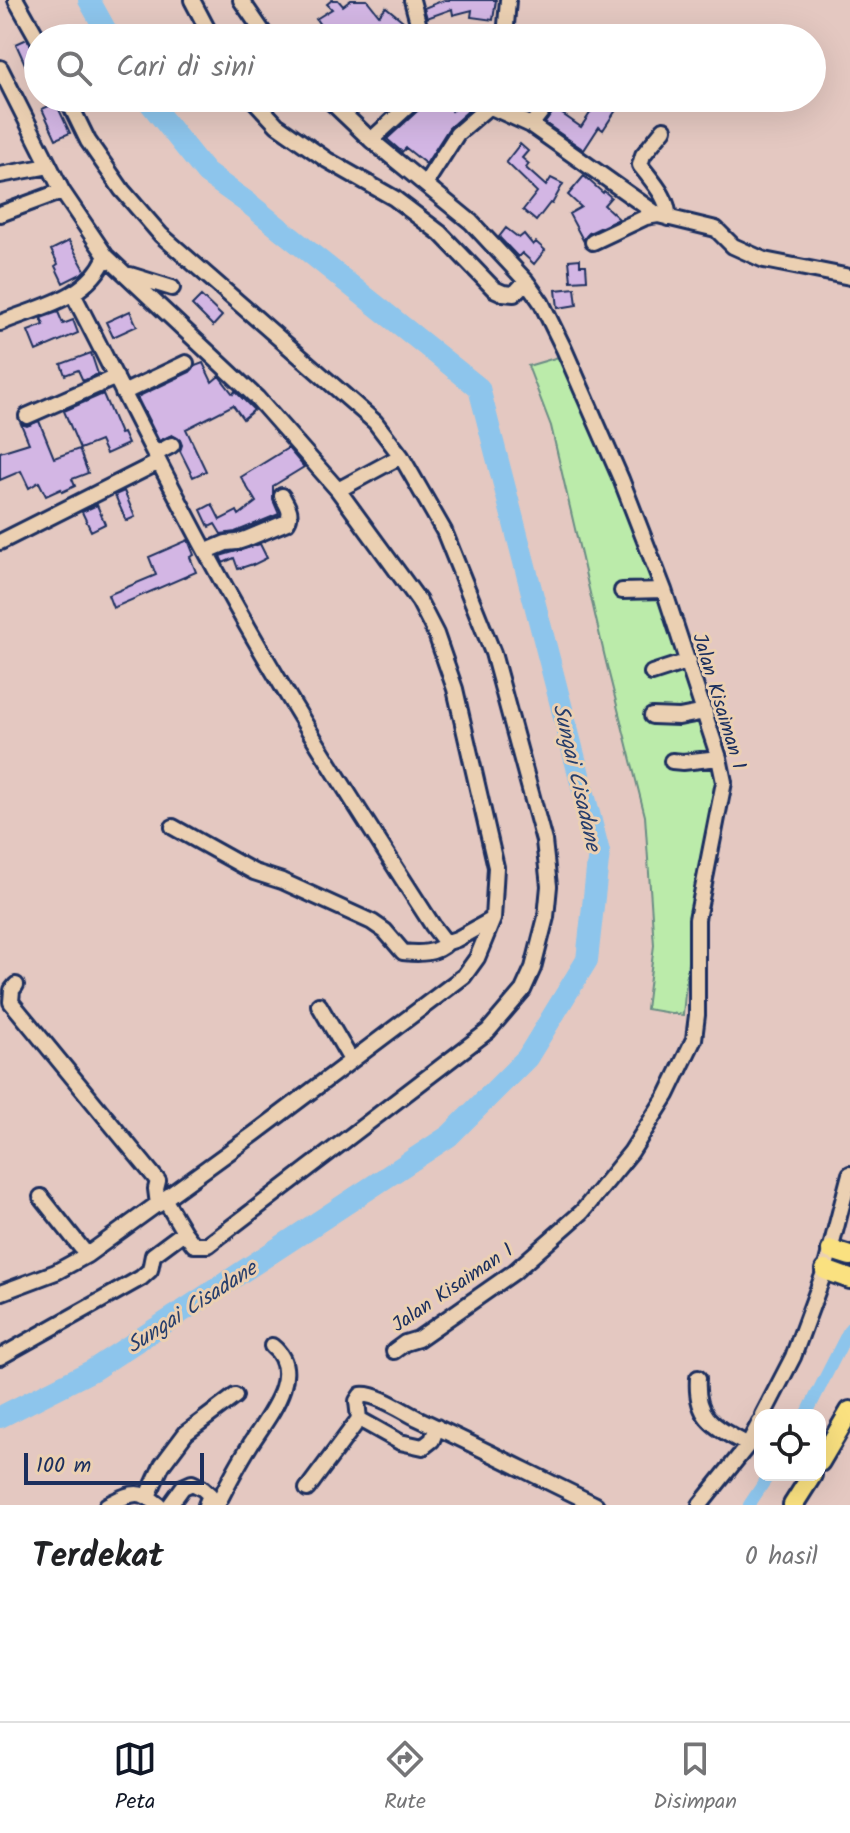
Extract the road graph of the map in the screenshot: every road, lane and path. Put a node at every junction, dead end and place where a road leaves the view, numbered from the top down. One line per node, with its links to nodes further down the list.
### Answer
1 (16, 0): 6 (street)
2 (192, 0): 7 (street)
3 (241, 0): 8 (street)
4 (412, 0): 9 (street)
5 (508, 0): 10 (street)
6 (30, 24)
7 (205, 24)
8 (257, 24)
9 (418, 24)
10 (506, 24)
11 (0, 68): 22 (street)
12 (74, 112): 41 (street)
13 (265, 112): 32 (street)
14 (342, 112): 21 (street, Jalan Kisaiman 1)
15 (402, 112): 21 (street)
16 (482, 112): 24 (street)
17 (500, 112): 19 (street)
18 (541, 112): 19 (street)
19 (531, 125): 27 (street)
20 (664, 129): 27 (street)
21 (371, 140): 24 (street, Jalan Kisaiman 1)
22 (49, 166): 23 (street); 25 (street)
23 (0, 175)
24 (425, 184): 32 (street, Jalan Kisaiman 1)
25 (62, 191): 26 (street); 29 (street)
26 (0, 214)
27 (663, 216): 28 (street); 31 (street)
28 (593, 242)
29 (106, 256): 30 (street); 34 (street)
30 (126, 274): 33 (street); 43 (street)
31 (850, 277)
32 (526, 281): 47 (street, Jalan Kisaiman 1)
33 (172, 288)
34 (73, 294): 35 (street); 37 (street)
35 (0, 323)
36 (186, 363): 38 (street)
37 (116, 377): 38 (street); 39 (street)
38 (123, 393): 42 (street)
39 (27, 416)
40 (172, 445): 42 (street)
41 (401, 456): 43 (street); 64 (street)
42 (157, 458): 45 (street); 46 (street)
43 (338, 490): 56 (street)
44 (282, 496): 46 (street)
45 (0, 542)
46 (207, 551): 57 (street)
47 (664, 590): 48 (street); 49 (street, Jalan Kisaiman 1)
48 (622, 591)
49 (689, 661): 50 (street); 51 (street, Jalan Kisaiman 1)
50 (652, 673)
51 (705, 712): 52 (street); 53 (street, Jalan Kisaiman 1)
52 (652, 716)
53 (719, 758): 54 (street); 70 (street, Jalan Kisaiman 1)
54 (672, 761)
55 (173, 827): 57 (street)
56 (493, 919): 57 (street); 60 (street)
57 (448, 942)
58 (16, 985): 63 (street)
59 (319, 1005): 60 (street)
60 (351, 1060): 63 (street)
61 (850, 1174): 65 (street)
62 (41, 1197): 66 (street)
63 (162, 1202): 64 (street); 66 (street)
64 (184, 1232): 71 (street)
65 (841, 1253): 67 (street)
66 (87, 1255): 68 (street)
67 (837, 1274): 74 (street)
68 (0, 1293)
69 (272, 1346): 86 (street)
70 (394, 1351)
71 (0, 1357)
72 (698, 1378): 79 (street)
73 (235, 1396): 83 (street)
74 (766, 1409)
75 (850, 1411): 80 (main road)
76 (359, 1419): 77 (street); 77 (street); 82 (street)
77 (437, 1427): 87 (street)
78 (754, 1434): 79 (street)
79 (748, 1445): 88 (street)
80 (826, 1452)
81 (808, 1481): 89 (main road)
82 (307, 1489)
83 (165, 1503): 84 (street); 85 (street)
84 (107, 1505)
85 (206, 1505)
86 (217, 1505)
87 (596, 1505)
88 (700, 1505)
89 (793, 1505)

